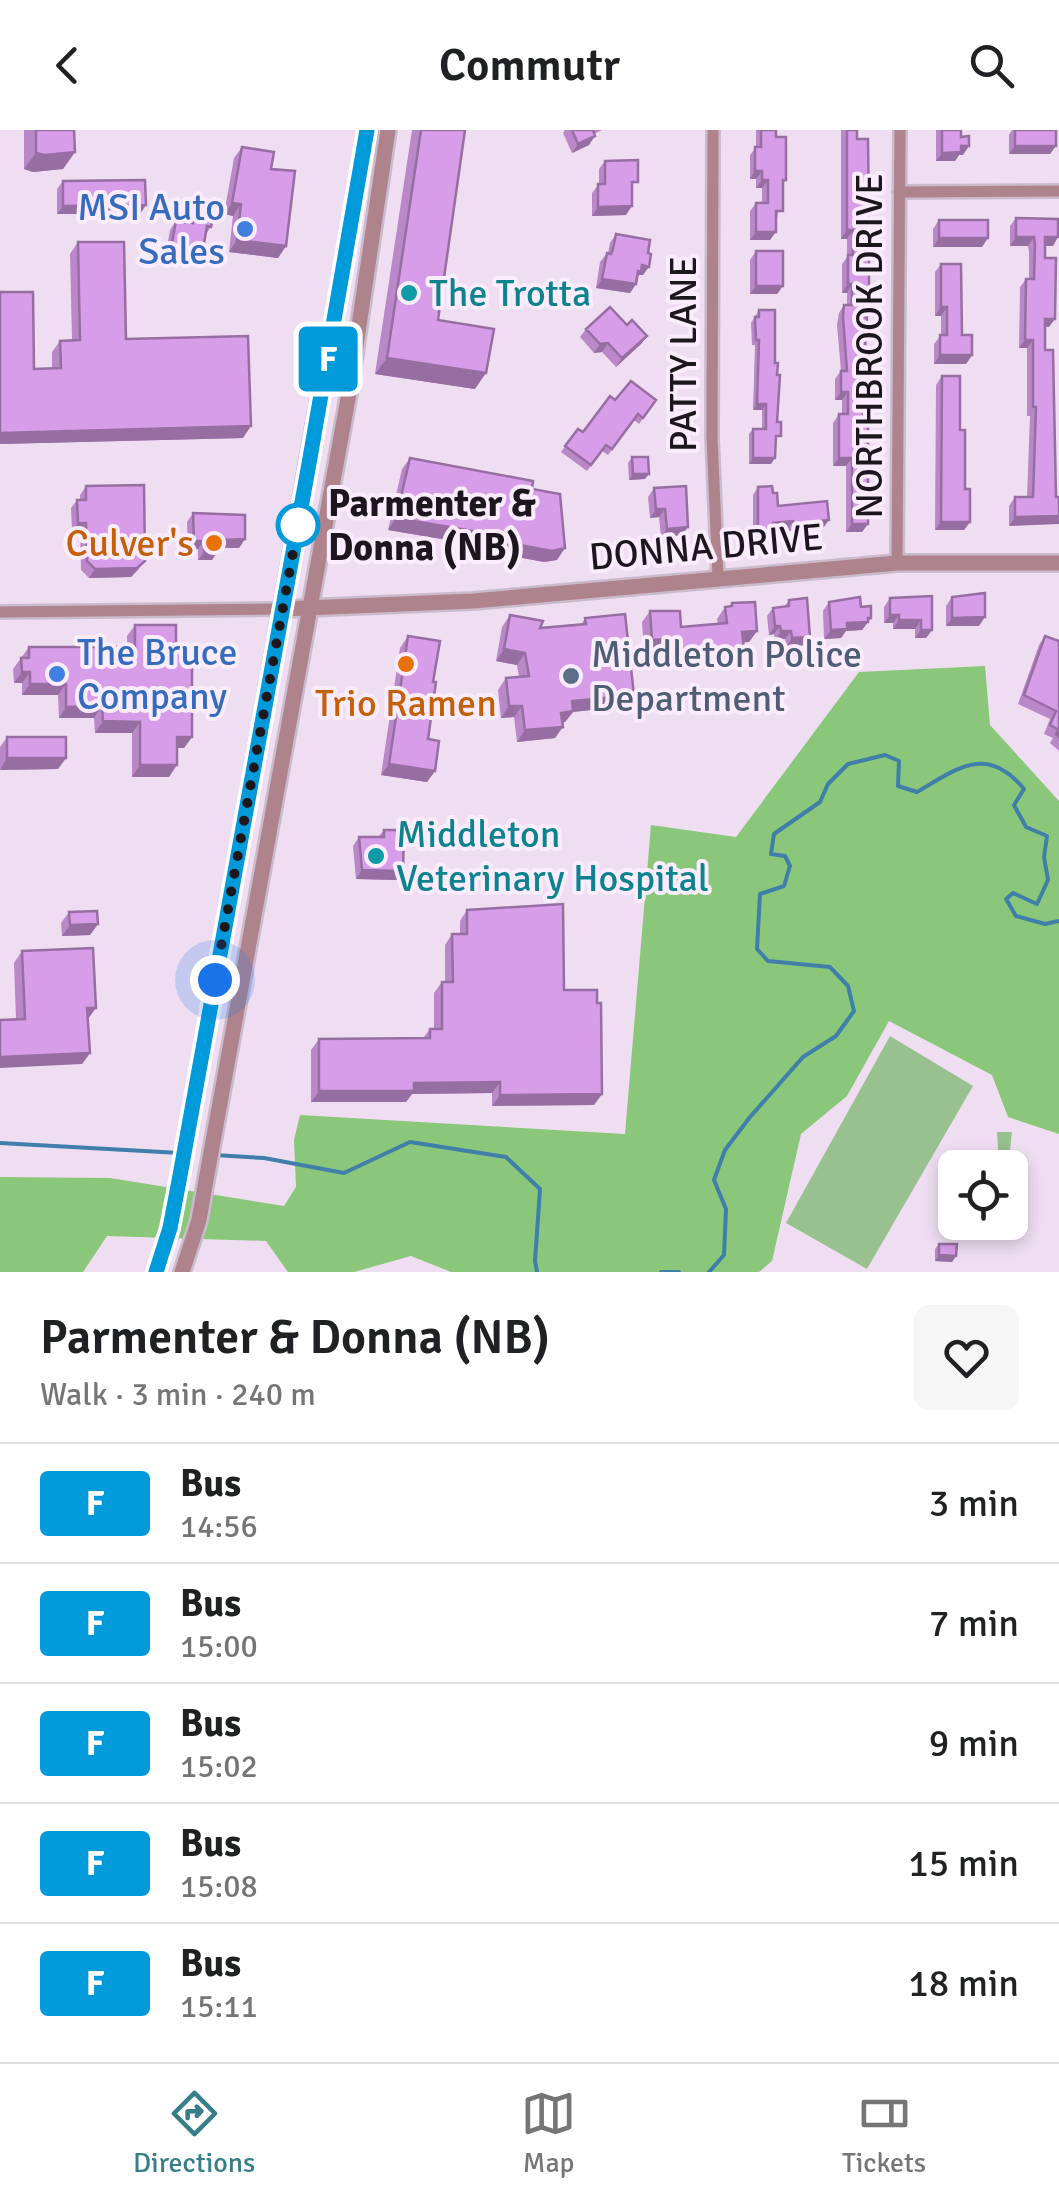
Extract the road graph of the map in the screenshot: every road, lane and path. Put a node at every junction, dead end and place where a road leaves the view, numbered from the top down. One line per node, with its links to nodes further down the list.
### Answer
1 (366, 130): 10 (street)
2 (388, 130): 11 (street)
3 (712, 130): 9 (street, PATTY LANE)
4 (900, 130): 5 (street, NORTHBROOK DRIVE)
5 (900, 192): 6 (street); 7 (street, NORTHBROOK DRIVE)
6 (1059, 192)
7 (897, 563): 8 (street, DONNA DRIVE); 9 (street, DONNA DRIVE)
8 (1059, 563)
9 (718, 577): 11 (street, DONNA DRIVE)
10 (282, 608): 11 (street, DONNA DRIVE); 12 (street, DONNA DRIVE); 13 (street)
11 (308, 608): 14 (street)
12 (0, 612)
13 (156, 1272)
14 (182, 1272)

